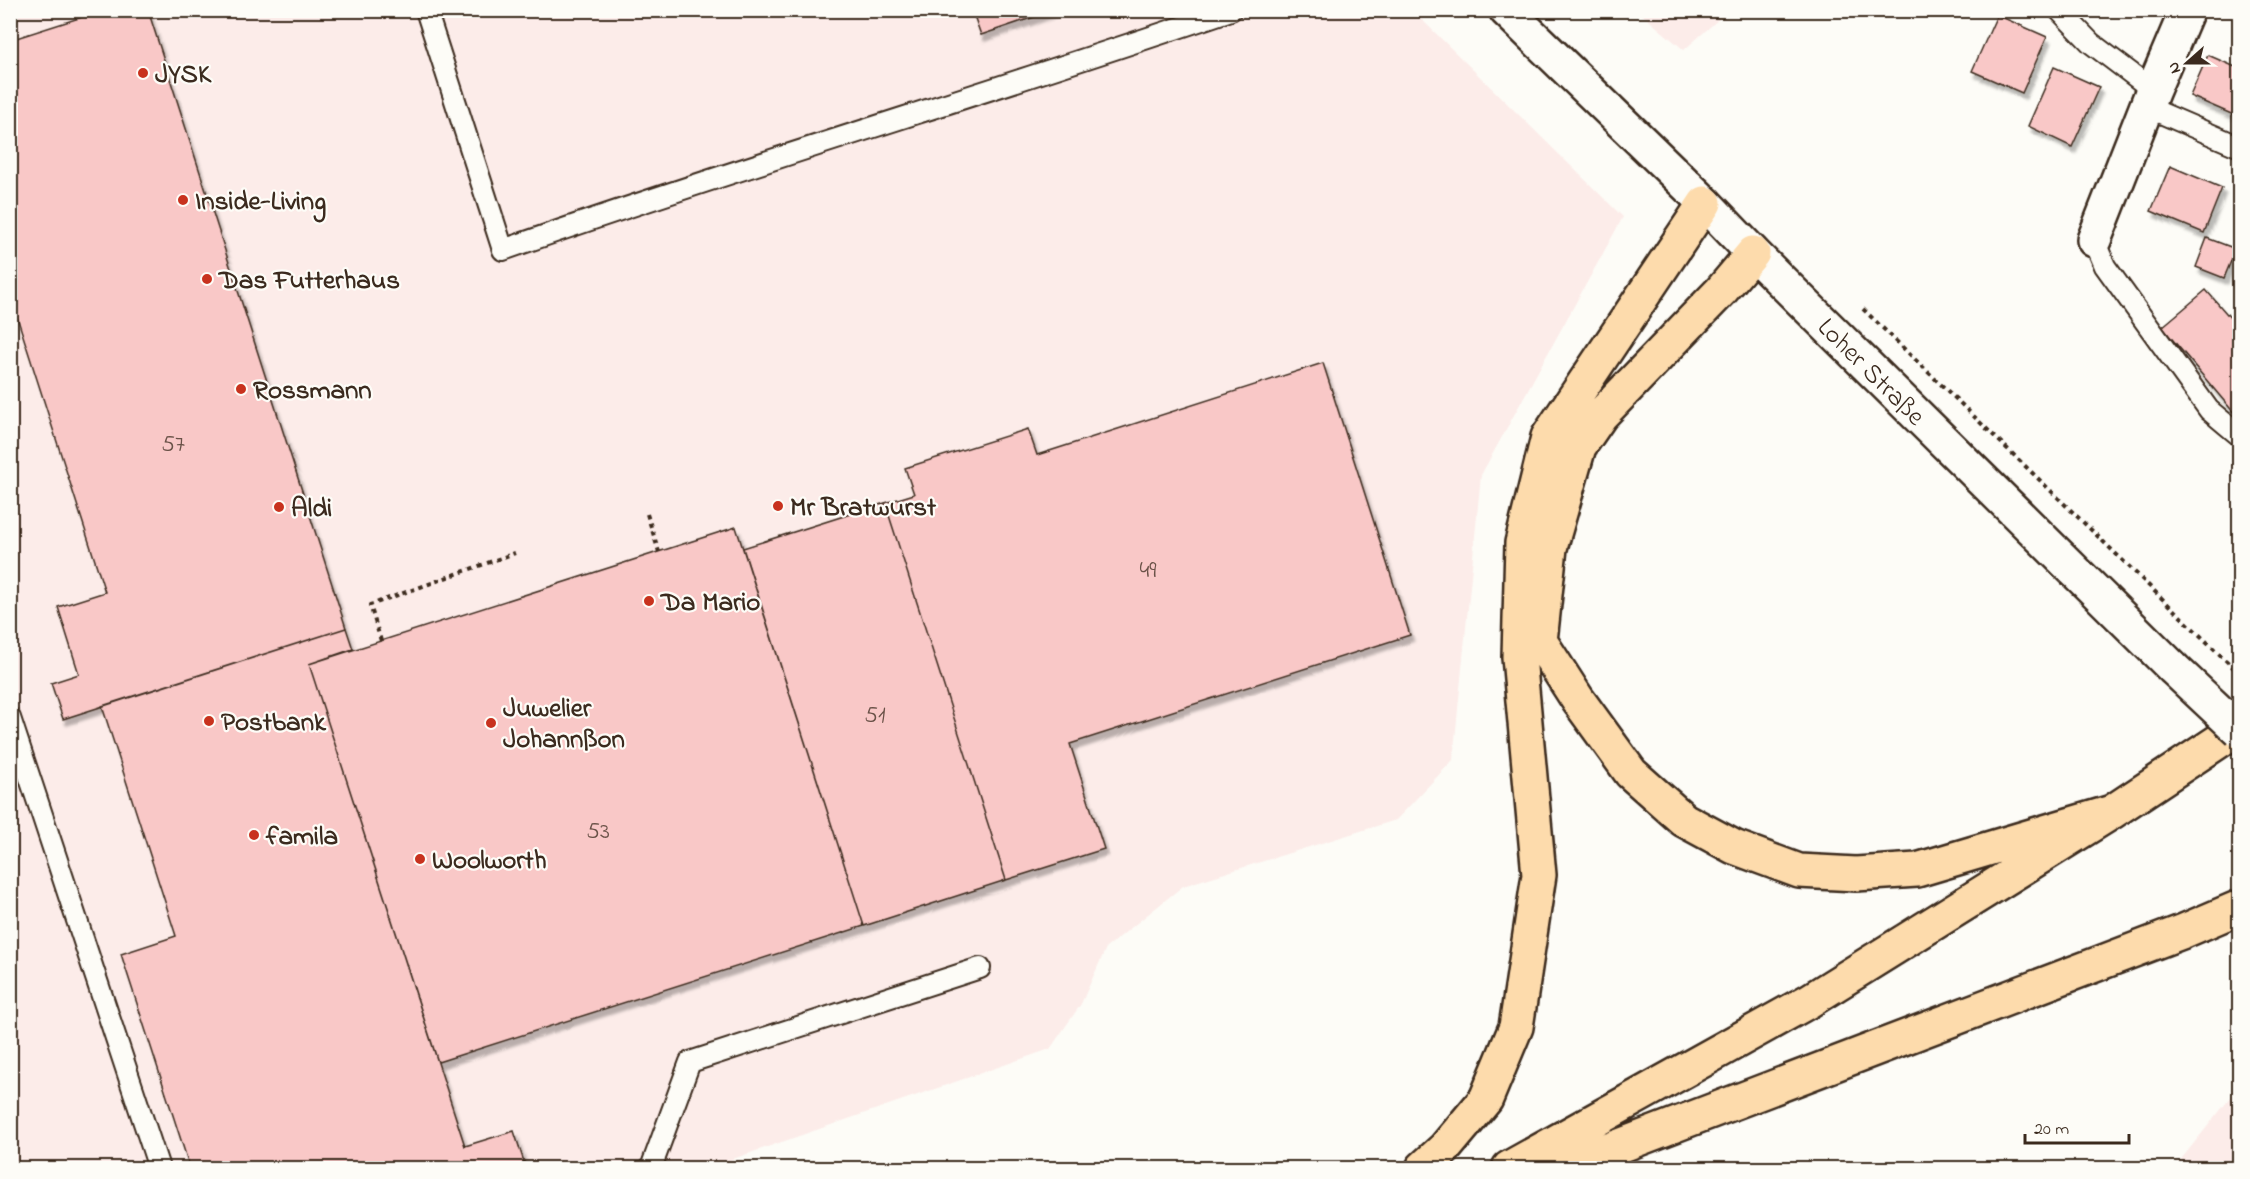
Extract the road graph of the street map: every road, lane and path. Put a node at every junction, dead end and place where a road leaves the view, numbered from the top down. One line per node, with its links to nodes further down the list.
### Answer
1 (426, 10): 2 (lane)
2 (1231, 10)
3 (1506, 10): 8 (main road, Loher Straße)
4 (2060, 10): 6 (lane)
5 (2187, 10): 6 (main road)
6 (2150, 98): 7 (lane); 9 (main road)
7 (2240, 147)
8 (1705, 203): 10 (main road, Loher Straße); 25 (main road)
9 (2094, 240): 12 (lane)
10 (1753, 253): 19 (main road, Loher Straße, bridge); 20 (main road)
11 (1862, 308): 17 (path)
12 (2240, 436)
13 (646, 514): 14 (path)
14 (659, 552)
15 (515, 553): 16 (path)
16 (381, 641)
17 (2240, 674)
18 (10, 718): 23 (lane)
19 (2240, 729): 20 (main road)
20 (2112, 813): 26 (main road)
21 (2240, 907): 27 (main road)
22 (980, 968): 24 (lane)
23 (159, 1168)
24 (651, 1168)
25 (1423, 1168)
26 (1509, 1168)
27 (1562, 1168)

